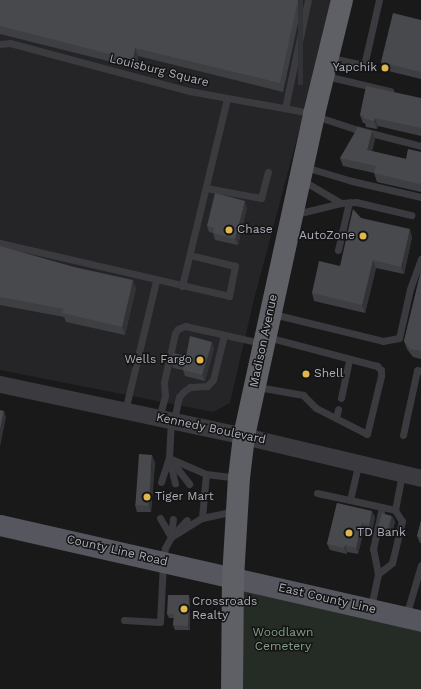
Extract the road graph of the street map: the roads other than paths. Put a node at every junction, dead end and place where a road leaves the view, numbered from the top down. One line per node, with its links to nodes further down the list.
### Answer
1 (308, 0): 8 (lane)
2 (342, 0): 5 (highway, Madison Avenue)
3 (379, 0): 5 (lane)
4 (0, 44): 7 (lane, Louisburg Square)
5 (326, 66): 6 (lane); 9 (highway, Madison Avenue)
6 (399, 93)
7 (227, 98): 8 (lane, Louisburg Square); 13 (lane)
8 (285, 108): 9 (lane, Louisburg Square)
9 (314, 114): 10 (lane, Louisburg Square); 12 (highway, Madison Avenue)
10 (421, 146)
11 (268, 172): 13 (lane)
12 (301, 173): 14 (lane); 16 (lane); 17 (highway, Madison Avenue)
13 (206, 188): 21 (lane)
14 (421, 197)
15 (349, 202): 16 (lane); 18 (lane); 20 (lane)
16 (341, 203): 17 (lane)
17 (292, 214): 25 (highway, Madison Avenue)
18 (410, 215)
19 (0, 243): 23 (lane)
20 (338, 250)
21 (190, 255): 24 (lane); 24 (lane)
22 (421, 259): 25 (lane)
23 (156, 280): 24 (lane); 34 (lane)
24 (182, 286)
25 (270, 313): 27 (highway, Madison Avenue)
26 (224, 335): 27 (lane); 36 (lane); 36 (lane)
27 (264, 340): 28 (lane); 31 (highway, Madison Avenue)
28 (349, 358): 32 (lane); 35 (lane)
29 (421, 371): 37 (lane)
30 (0, 384): 34 (street, Kennedy Boulevard)
31 (254, 386): 35 (lane); 38 (highway, Madison Avenue)
32 (341, 398)
33 (338, 410): 35 (lane)
34 (125, 411): 36 (street, Kennedy Boulevard)
35 (336, 418)
36 (168, 419): 38 (street, Kennedy Boulevard); 39 (lane)
37 (403, 435)
38 (244, 436): 40 (street, Kennedy Boulevard); 43 (highway, Madison Avenue)
39 (169, 458): 41 (lane); 45 (lane); 46 (lane); 47 (lane)
40 (358, 464): 42 (street, Kennedy Boulevard); 49 (lane)
41 (206, 474): 43 (lane); 54 (lane)
42 (402, 474): 44 (street, Kennedy Boulevard); 52 (lane)
43 (239, 478): 51 (highway, Madison Avenue)
44 (421, 478)
45 (161, 482)
46 (175, 483)
47 (189, 484)
48 (317, 493): 49 (lane)
49 (350, 500): 50 (lane)
50 (382, 507): 52 (lane); 61 (lane)
51 (237, 510): 54 (lane); 62 (highway, Madison Avenue)
52 (395, 510): 61 (lane)
53 (160, 518): 58 (lane)
54 (202, 518): 58 (lane)
55 (173, 519): 58 (lane)
56 (187, 520): 58 (lane)
57 (0, 524): 59 (main road, County Line Road)
58 (171, 537): 59 (lane)
59 (163, 562): 62 (main road, County Line Road); 65 (lane)
60 (421, 564): 64 (lane)
61 (378, 574): 63 (lane)
62 (233, 578): 63 (main road, East County Line); 66 (highway, Madison Avenue)
63 (370, 609): 64 (main road, East County Line)
64 (413, 619)
65 (124, 620)
66 (232, 689)

